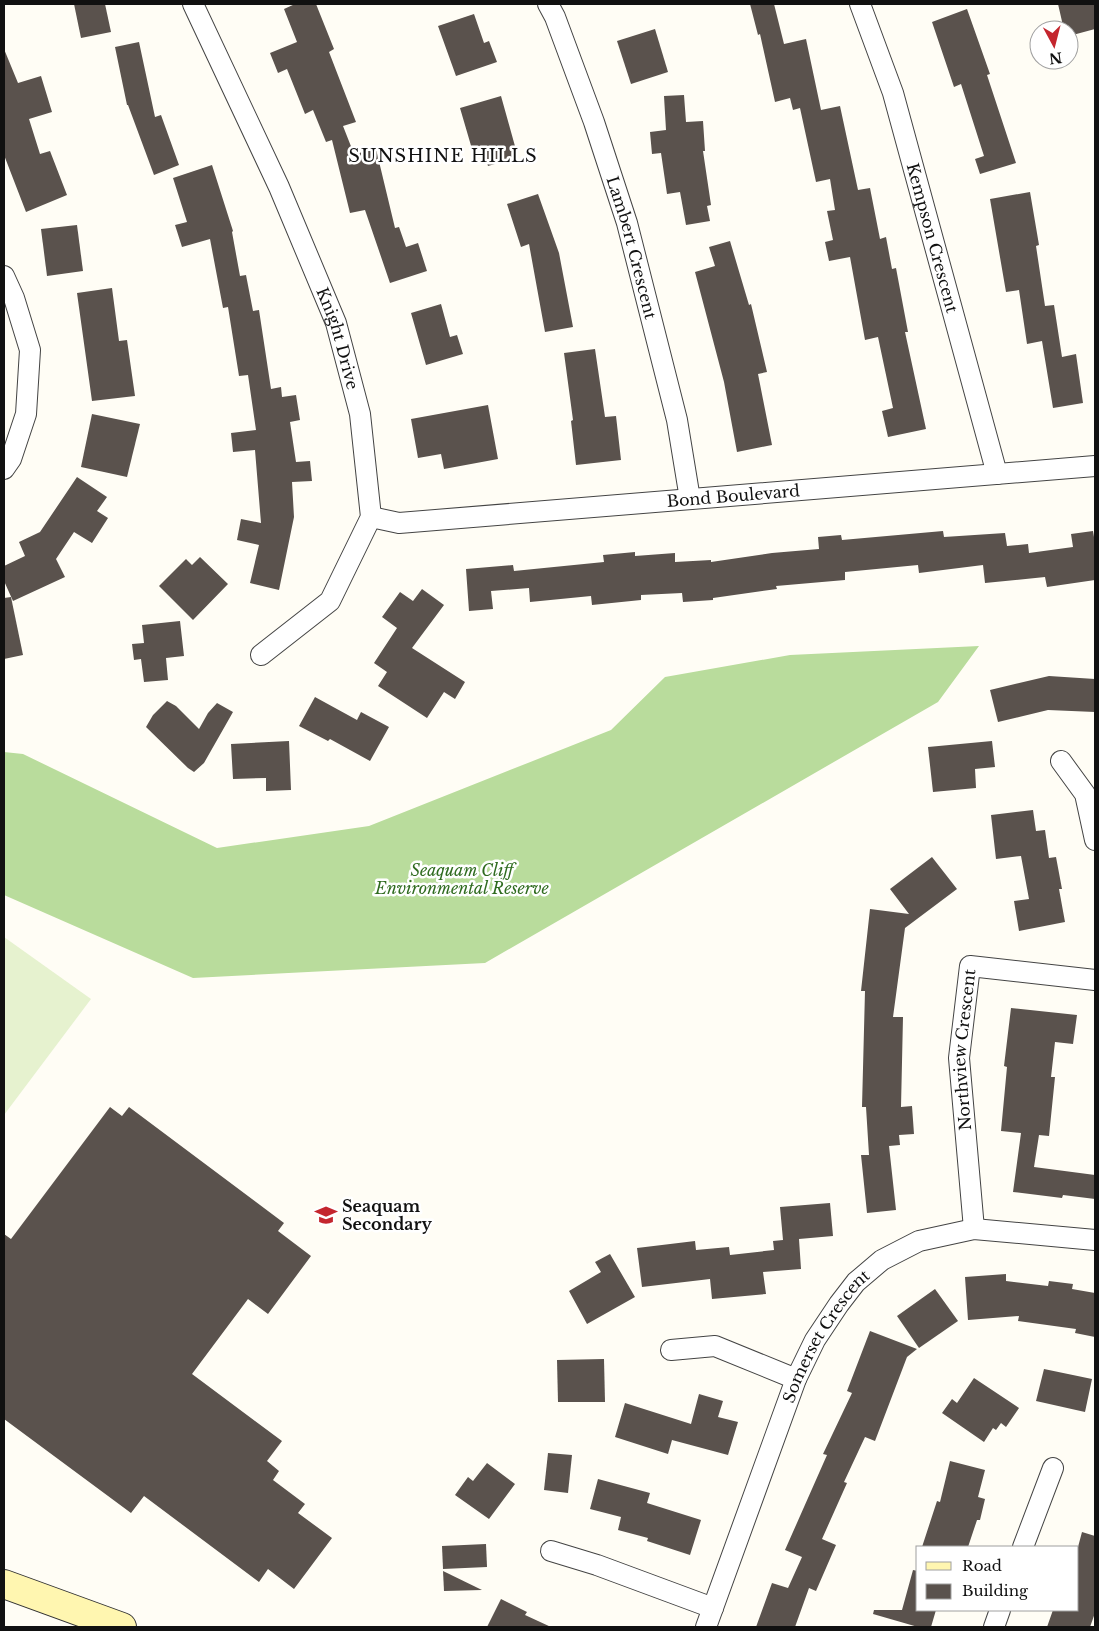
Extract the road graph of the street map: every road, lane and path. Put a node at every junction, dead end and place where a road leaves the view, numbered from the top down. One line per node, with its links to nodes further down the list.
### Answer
1 (193, 4): 9 (street, Knight Drive)
2 (548, 4): 8 (street, Lambert Crescent)
3 (860, 4): 7 (street, Kempson Crescent)
4 (4, 276): 6 (street)
5 (1095, 466): 7 (street, Bond Boulevard)
6 (4, 470)
7 (997, 474): 8 (street, Bond Boulevard)
8 (690, 499): 9 (street, Bond Boulevard)
9 (371, 517): 10 (street)
10 (261, 655)
11 (1061, 761): 12 (street)
12 (1095, 840)
13 (1095, 980): 14 (street, Northview Crescent)
14 (974, 1229): 15 (street, Somerset Crescent); 17 (street, Somerset Crescent)
15 (1095, 1240)
16 (672, 1350): 17 (street)
17 (796, 1379): 22 (street, Somerset Crescent)
18 (1053, 1468): 19 (street)
19 (1023, 1546)
20 (551, 1552): 22 (street)
21 (4, 1584): 24 (street)
22 (713, 1608): 25 (street, Somerset Crescent)
23 (1000, 1611): 26 (street)
24 (122, 1627)
25 (706, 1627)
26 (994, 1627)

